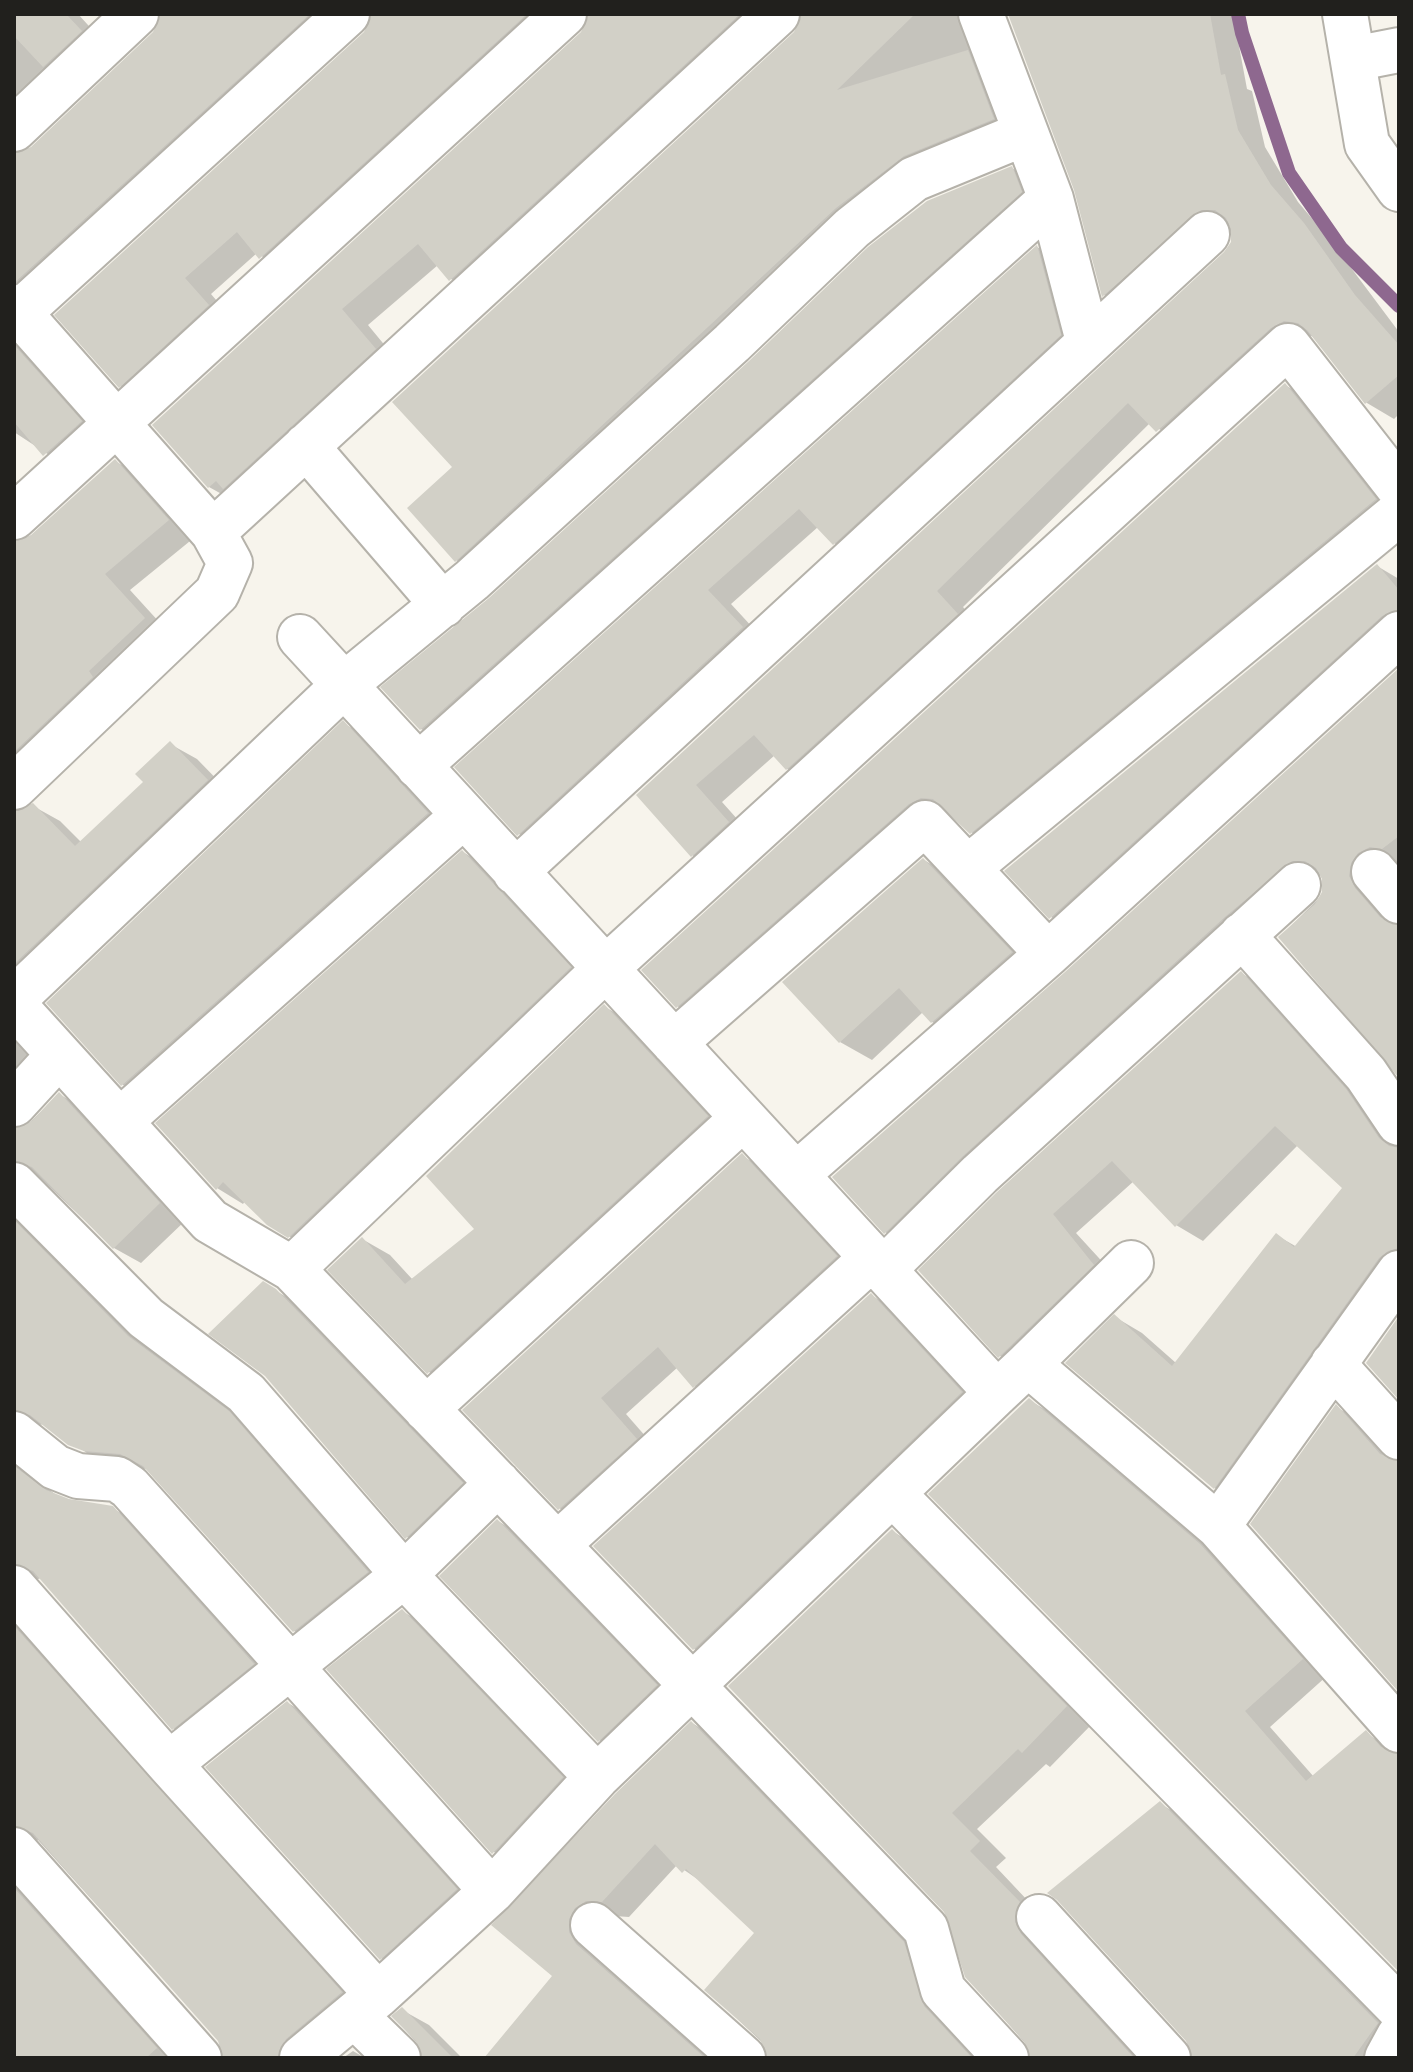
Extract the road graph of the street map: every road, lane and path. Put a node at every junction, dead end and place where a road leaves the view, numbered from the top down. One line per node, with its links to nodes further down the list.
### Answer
1 (136, 14): 9 (street)
2 (347, 14): 14 (street)
3 (564, 14): 16 (street)
4 (777, 14): 17 (street)
5 (981, 14): 10 (street)
6 (1345, 14): 8 (street)
7 (1399, 50): 8 (street)
8 (1353, 59): 11 (street)
9 (14, 129)
10 (1026, 133): 12 (street); 22 (street)
11 (1398, 187)
12 (1051, 199): 15 (street); 26 (street)
13 (1207, 234): 15 (street)
14 (17, 310): 16 (street)
15 (1088, 341): 30 (street)
16 (116, 425): 20 (street); 21 (street)
17 (306, 446): 21 (street); 22 (street)
18 (1399, 488): 34 (street)
19 (1399, 513): 29 (street)
20 (14, 517)
21 (213, 532): 27 (street)
22 (443, 605): 25 (street)
23 (1399, 634): 33 (street)
24 (300, 637): 25 (street)
25 (344, 685): 26 (street); 35 (street)
26 (418, 766): 28 (street)
27 (14, 787)
28 (463, 816): 30 (street); 41 (street)
29 (969, 867): 33 (street); 37 (street)
30 (515, 872): 34 (street)
31 (1298, 885): 32 (street)
32 (1242, 935): 42 (street); 46 (street)
33 (1048, 954): 43 (street)
34 (605, 969): 37 (street); 47 (street)
35 (14, 999)
36 (14, 1005): 38 (street)
37 (674, 1043): 40 (street)
38 (59, 1055): 39 (street); 41 (street)
39 (14, 1104)
40 (743, 1118): 43 (street); 51 (street)
41 (120, 1121): 47 (street)
42 (1399, 1123)
43 (796, 1175): 46 (street)
44 (14, 1185): 58 (street)
45 (1131, 1263): 50 (street)
46 (877, 1264): 50 (street); 57 (street)
47 (292, 1269): 51 (street)
48 (1399, 1273): 49 (street)
49 (1333, 1364): 53 (street); 56 (street)
50 (1013, 1378): 55 (street); 56 (street)
51 (426, 1409): 54 (street)
52 (14, 1434): 60 (street)
53 (1399, 1437)
54 (498, 1483): 57 (street); 58 (street)
55 (893, 1494): 61 (street); 70 (street)
56 (1218, 1526): 62 (street)
57 (557, 1545): 61 (street)
58 (404, 1575): 60 (street); 64 (street)
59 (14, 1588): 63 (street)
60 (291, 1667): 63 (street); 66 (street)
61 (694, 1687): 64 (street); 76 (street)
62 (1399, 1730)
63 (169, 1764): 69 (street)
64 (597, 1777): 66 (street)
65 (14, 1850): 72 (street)
66 (492, 1891): 69 (street)
67 (1039, 1917): 77 (street)
68 (593, 1925): 75 (street)
69 (366, 2005): 73 (street); 74 (street)
70 (1399, 2008)
71 (1399, 2036): 78 (street)
72 (199, 2058)
73 (302, 2058)
74 (398, 2058)
75 (743, 2058)
76 (1006, 2058)
77 (1168, 2058)
78 (1387, 2058)

